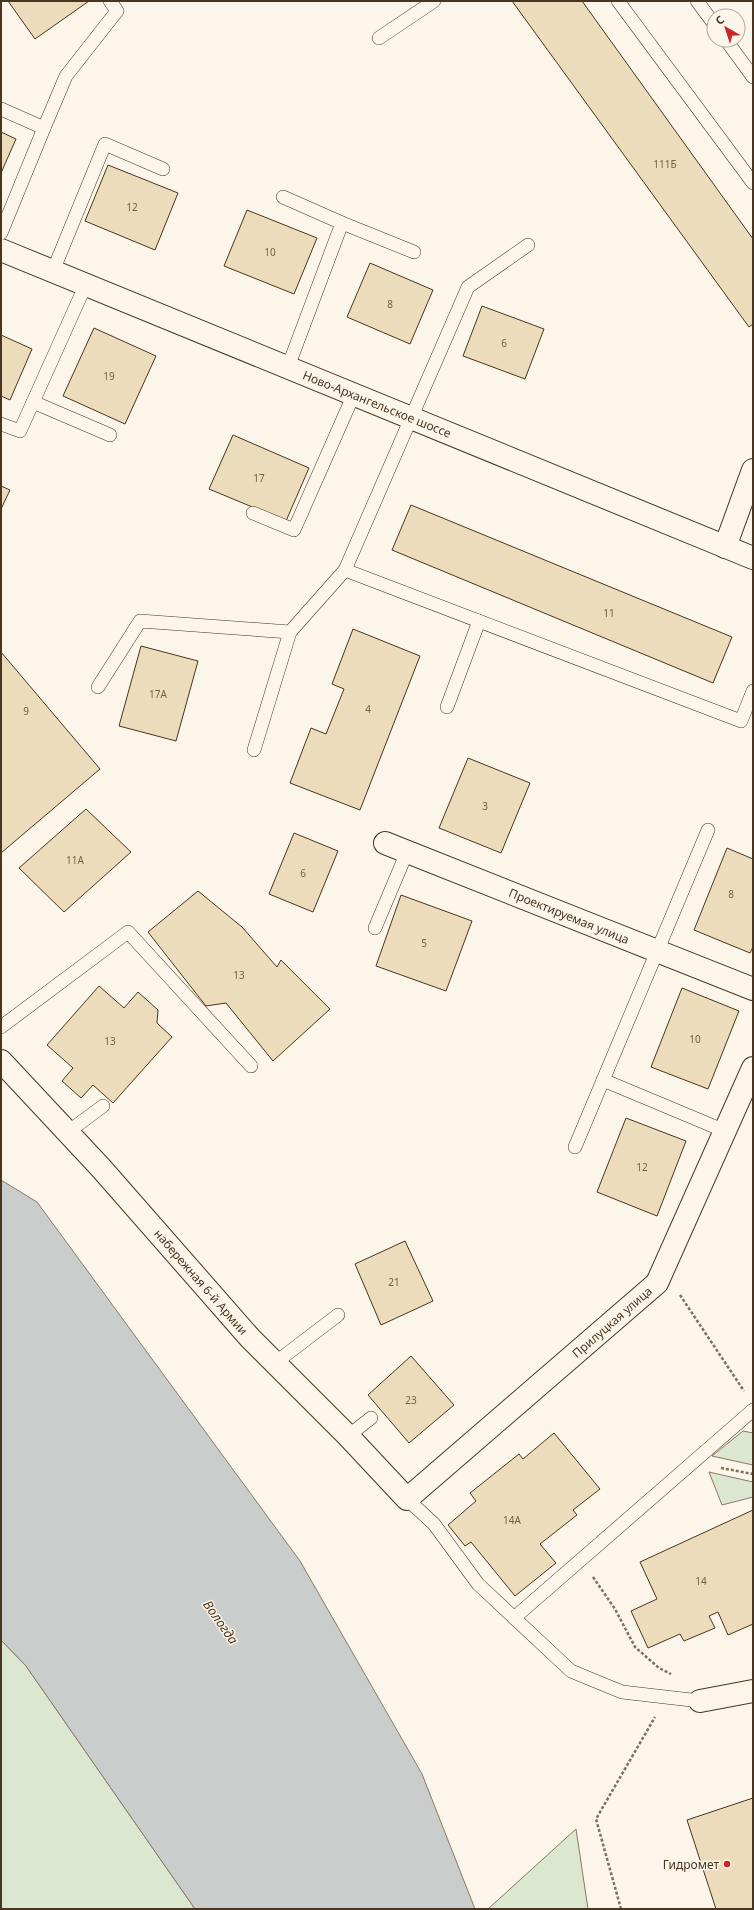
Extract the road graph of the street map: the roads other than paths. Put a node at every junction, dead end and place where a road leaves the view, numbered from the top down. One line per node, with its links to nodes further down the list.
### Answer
1 (110, 1): 10 (lane)
2 (434, 1): 6 (lane)
3 (618, 1): 12 (lane)
4 (697, 1): 5 (lane)
5 (706, 13)
6 (379, 38)
7 (732, 48): 8 (lane)
8 (753, 77)
9 (1, 109): 10 (lane)
10 (44, 128): 15 (lane)
11 (162, 169): 19 (lane)
12 (753, 183)
13 (283, 197): 14 (lane)
14 (342, 223): 18 (lane); 21 (lane)
15 (1, 233)
16 (528, 245): 24 (lane)
17 (1, 250): 19 (street, Ново-Архангельское шоссе)
18 (414, 252)
19 (53, 271): 20 (street, Ново-Архангельское шоссе)
20 (86, 284): 21 (street, Ново-Архангельское шоссе); 23 (lane)
21 (288, 367): 22 (street, Ново-Архангельское шоссе)
22 (354, 394): 24 (street, Ново-Архангельское шоссе); 28 (lane)
23 (33, 402): 25 (lane); 26 (lane)
24 (410, 418): 29 (street, Ново-Архангельское шоссе); 31 (lane)
25 (1, 424)
26 (110, 435)
27 (753, 470): 29 (street)
28 (253, 513)
29 (725, 546): 30 (street, Ново-Архангельское шоссе)
30 (753, 558)
31 (345, 570): 32 (lane); 33 (lane)
32 (480, 621): 35 (lane); 36 (lane)
33 (290, 632): 34 (lane); 37 (lane)
34 (98, 687)
35 (753, 691)
36 (447, 707)
37 (254, 750)
38 (708, 830): 42 (lane)
39 (385, 843): 40 (street, Проектируемая улица)
40 (407, 852): 41 (lane); 42 (street, Проектируемая улица)
41 (375, 928)
42 (657, 951): 43 (street, Проектируемая улица); 48 (lane)
43 (753, 989)
44 (1, 1027): 46 (lane)
45 (1, 1060): 51 (street, набережная 6-й Армии)
46 (251, 1066)
47 (753, 1068): 50 (street, Прилуцкая улица)
48 (603, 1080): 50 (lane); 52 (lane)
49 (104, 1106): 51 (lane)
50 (725, 1131): 58 (street, Прилуцкая улица)
51 (68, 1132): 54 (street, набережная 6-й Армии)
52 (575, 1147)
53 (338, 1315): 54 (lane)
54 (275, 1363): 57 (street, набережная 6-й Армии)
55 (753, 1410): 59 (lane)
56 (371, 1418): 57 (lane)
57 (348, 1436): 58 (street, набережная 6-й Армии)
58 (407, 1499): 59 (lane)
59 (514, 1618): 61 (lane)
60 (753, 1691): 61 (street)
61 (700, 1701)

